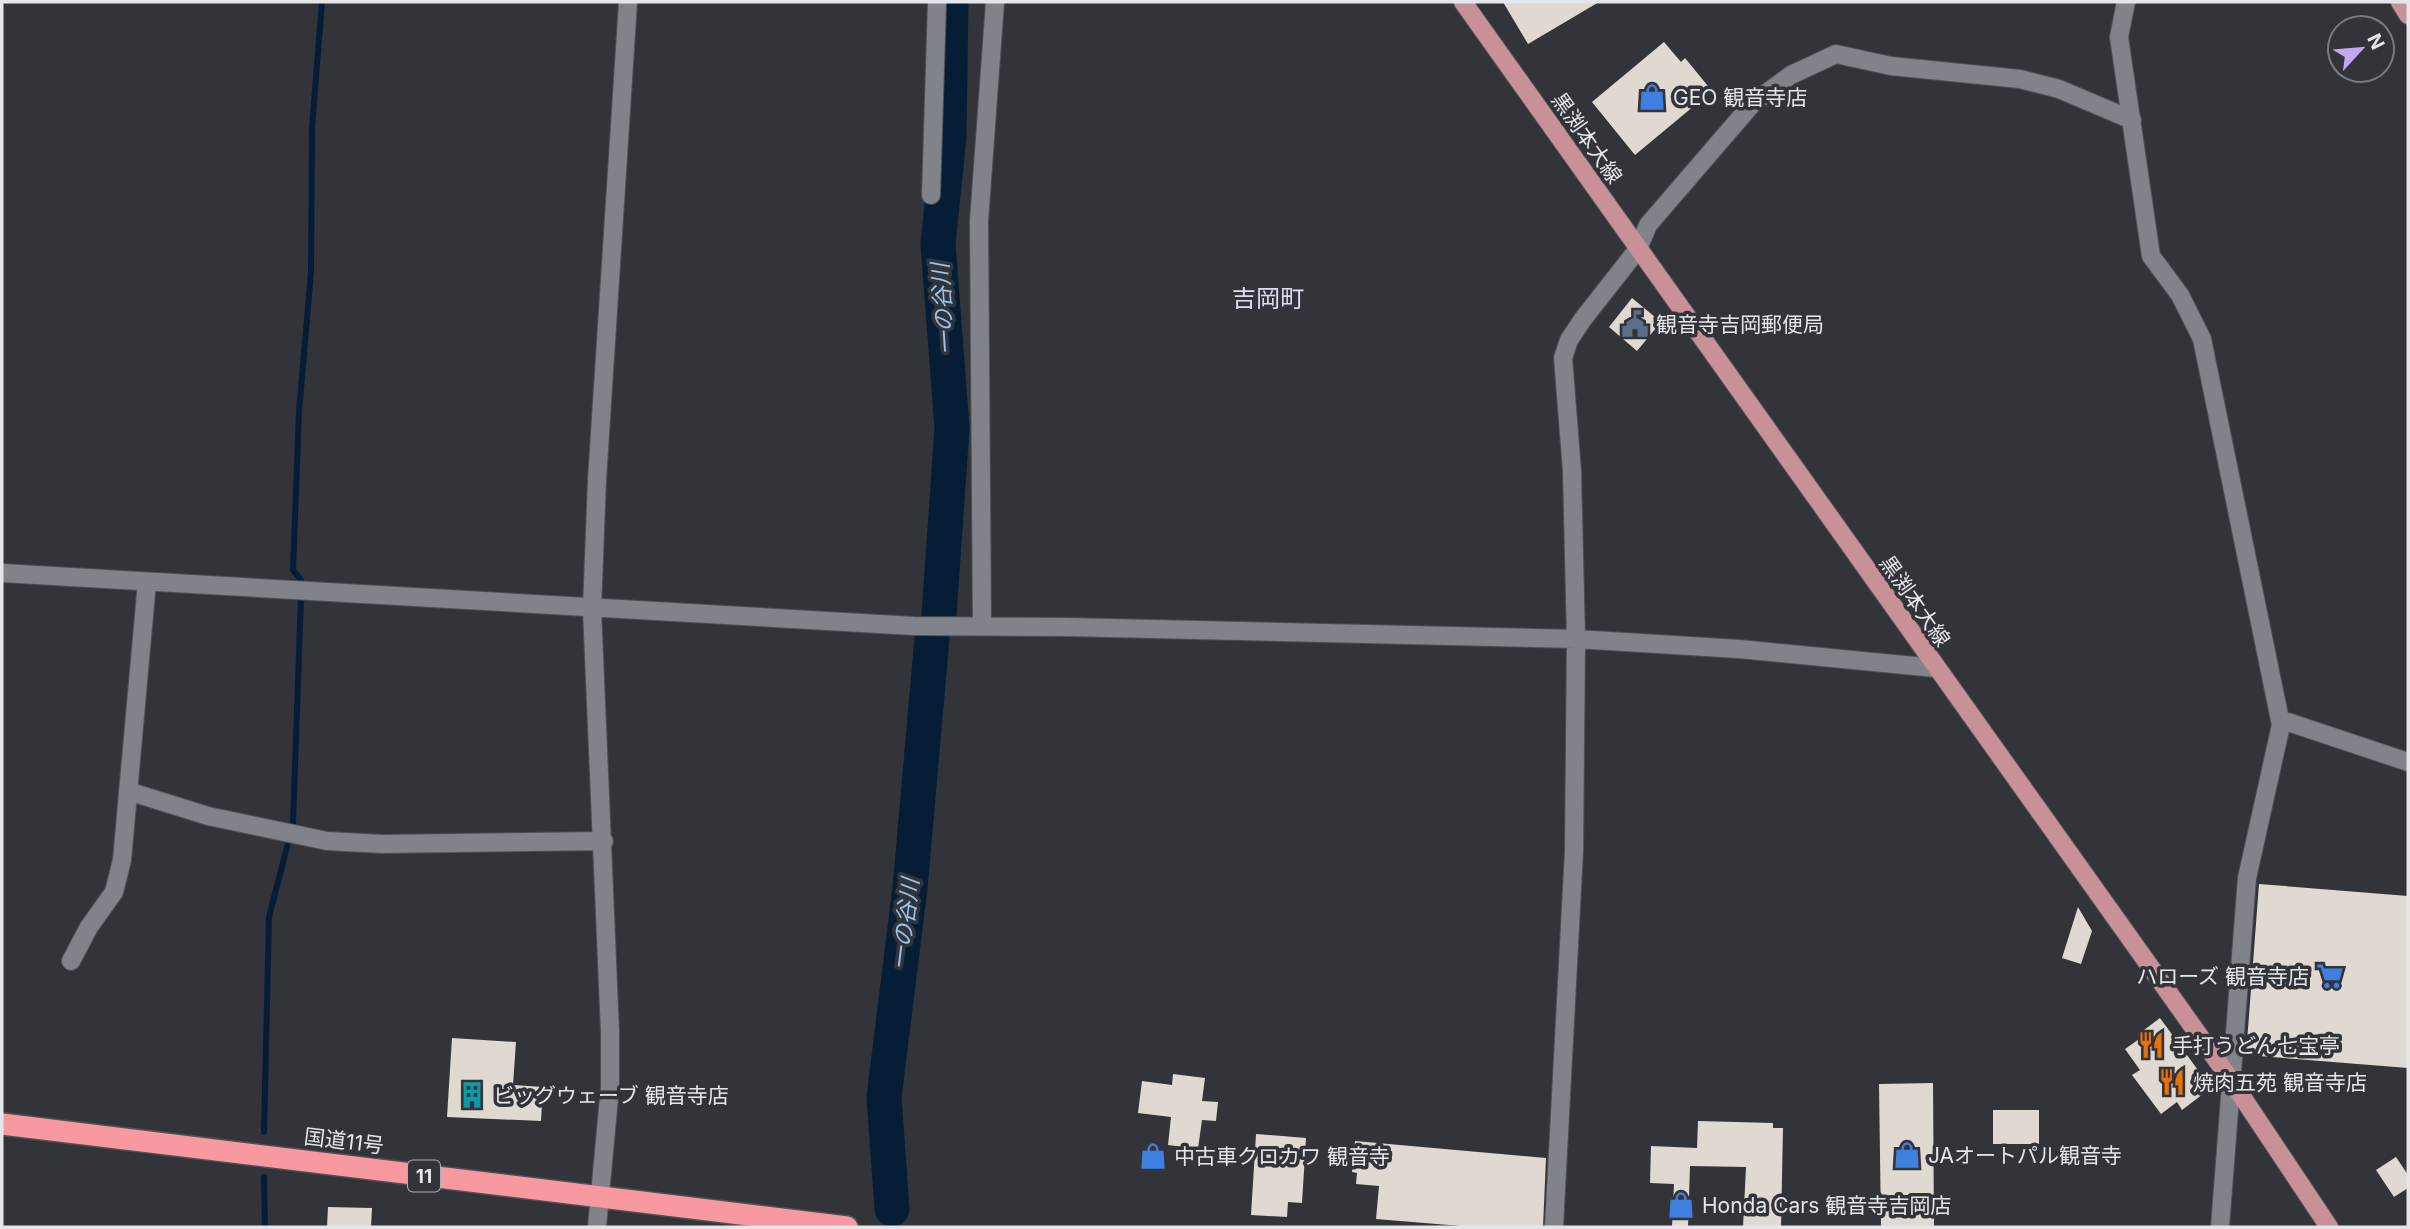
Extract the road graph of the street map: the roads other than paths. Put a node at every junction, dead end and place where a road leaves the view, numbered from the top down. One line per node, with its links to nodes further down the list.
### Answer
1 (628, 2): 13 (street)
2 (937, 2): 9 (street)
3 (995, 2): 14 (street)
4 (1463, 2): 10 (main road, 黒渕本大線)
5 (2126, 2): 8 (street)
6 (2400, 2): 7 (main road)
7 (2408, 15)
8 (2132, 120): 10 (street); 17 (street)
9 (931, 195)
10 (1638, 250): 15 (street); 16 (main road, 黒渕本大線)
11 (2, 573): 12 (street)
12 (147, 582): 13 (street); 19 (street)
13 (592, 609): 14 (street); 20 (street)
14 (982, 625): 15 (street)
15 (1576, 639): 16 (street); 27 (street)
16 (1936, 668): 22 (main road, 黒渕本大線)
17 (2281, 725): 18 (street); 22 (street)
18 (2408, 762)
19 (128, 791): 20 (street); 21 (street)
20 (604, 841): 24 (street)
21 (71, 961)
22 (2233, 1083): 28 (street); 29 (main road, 黒渕本大線)
23 (2, 1124): 24 (highway, 国道11号 / 11)
24 (599, 1197): 25 (street); 26 (highway, 国道11号 / 11)
25 (597, 1227)
26 (847, 1227)
27 (1554, 1227)
28 (2220, 1227)
29 (2329, 1227)

